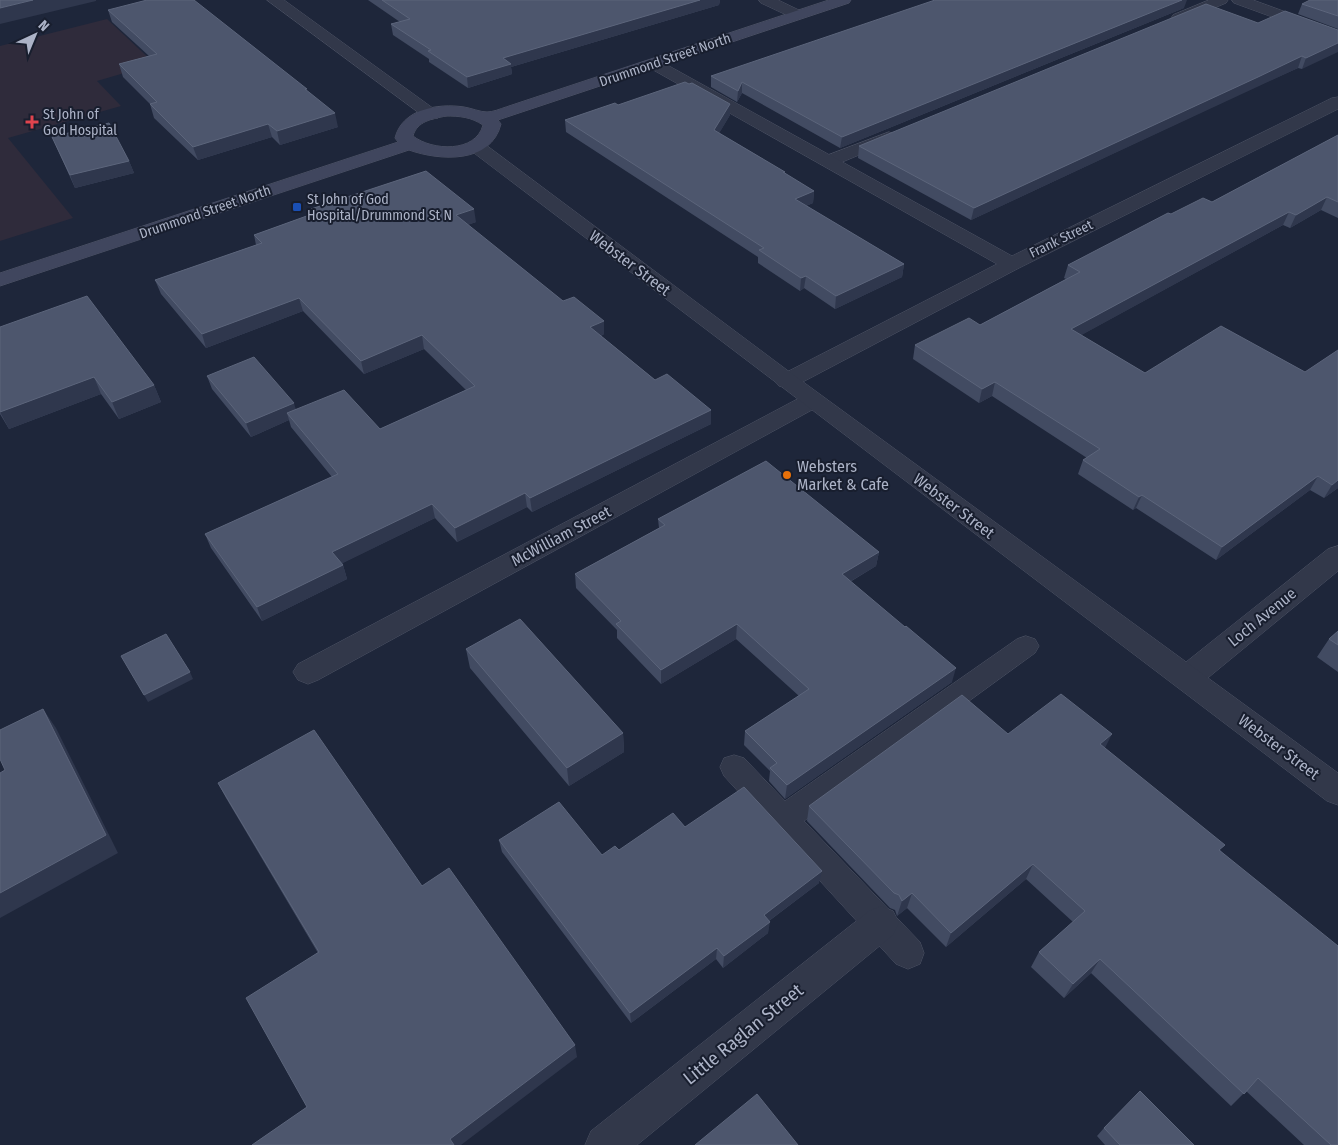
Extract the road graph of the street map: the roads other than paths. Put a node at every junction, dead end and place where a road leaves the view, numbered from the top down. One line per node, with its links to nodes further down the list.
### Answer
1 (274, 0): 11 (street)
2 (766, 0): 6 (street)
3 (844, 0): 6 (main road, Drummond Street North)
4 (1221, 0): 7 (lane)
5 (1239, 0): 8 (street)
6 (798, 15): 9 (main road, Drummond Street North)
7 (1167, 22)
8 (1338, 36)
9 (654, 64): 12 (main road, Drummond Street North); 16 (street)
10 (1338, 102): 17 (street, Frank Street)
11 (432, 114): 12 (main road); 14 (main road)
12 (485, 118): 15 (main road)
13 (902, 131): 16 (lane)
14 (409, 144): 15 (main road); 18 (main road, Drummond Street North)
15 (476, 146): 19 (street, Webster Street)
16 (829, 161): 17 (street)
17 (1012, 264): 19 (street, Frank Street)
18 (0, 280)
19 (787, 381): 20 (street, Webster Street)
20 (813, 400): 23 (street, McWilliam Street); 24 (street, Webster Street)
21 (1338, 556): 24 (street, Loch Avenue)
22 (1026, 646): 27 (lane)
23 (308, 672)
24 (1187, 678): 26 (street, Webster Street)
25 (734, 768): 27 (lane)
26 (1338, 791)
27 (784, 819): 28 (lane)
28 (881, 923): 29 (lane); 30 (street, Little Raglan Street)
29 (908, 953)
30 (605, 1145)

